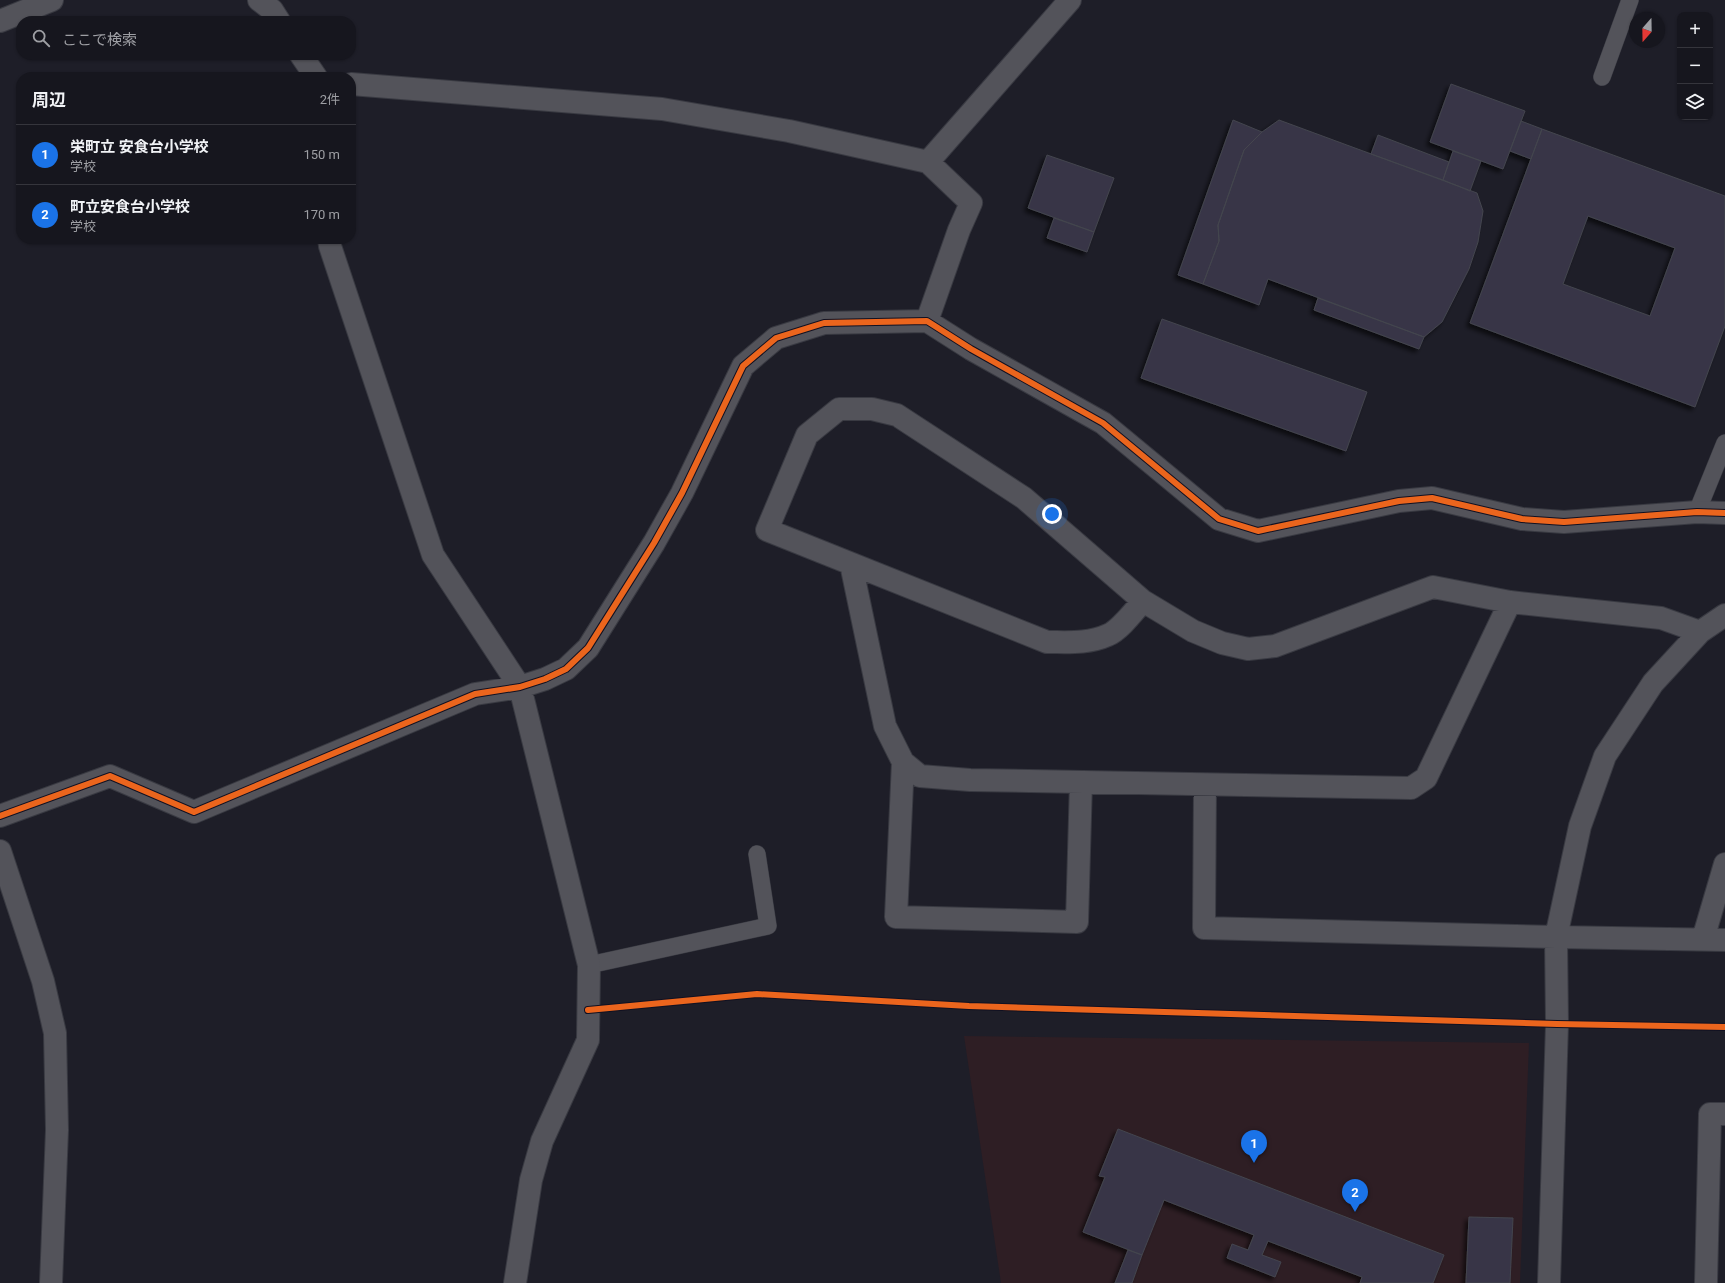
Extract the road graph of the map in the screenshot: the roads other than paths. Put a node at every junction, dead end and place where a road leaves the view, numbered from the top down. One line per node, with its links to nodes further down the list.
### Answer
1 (52, 0): 6 (street)
2 (260, 0): 5 (street)
3 (1070, 0): 11 (street)
4 (1630, 0): 9 (lane)
5 (276, 16)
6 (0, 21)
7 (304, 60): 8 (street)
8 (313, 72)
9 (1602, 77)
10 (356, 84): 11 (street)
11 (928, 162): 13 (street)
12 (330, 244): 22 (street)
13 (927, 321): 15 (street); 22 (street)
14 (1725, 443): 15 (lane)
15 (1697, 512): 16 (street)
16 (1725, 513)
17 (851, 564): 18 (street); 18 (street); 23 (street)
18 (1143, 601): 19 (street)
19 (1510, 602): 21 (street); 25 (street)
20 (1725, 615): 21 (street)
21 (1700, 632): 30 (street)
22 (520, 687): 26 (street); 33 (street)
23 (903, 762): 24 (street); 24 (street)
24 (1081, 782): 25 (street)
25 (1205, 785): 30 (street)
26 (0, 816)
27 (0, 851): 36 (street)
28 (757, 854): 33 (lane)
29 (1725, 864): 31 (street)
30 (1556, 937): 31 (street); 38 (street)
31 (1704, 939): 32 (street)
32 (1725, 940)
33 (589, 965): 37 (street)
34 (1725, 1114): 35 (street)
35 (1716, 1257): 39 (street)
36 (51, 1283)
37 (515, 1283)
38 (1549, 1283)
39 (1706, 1283)

